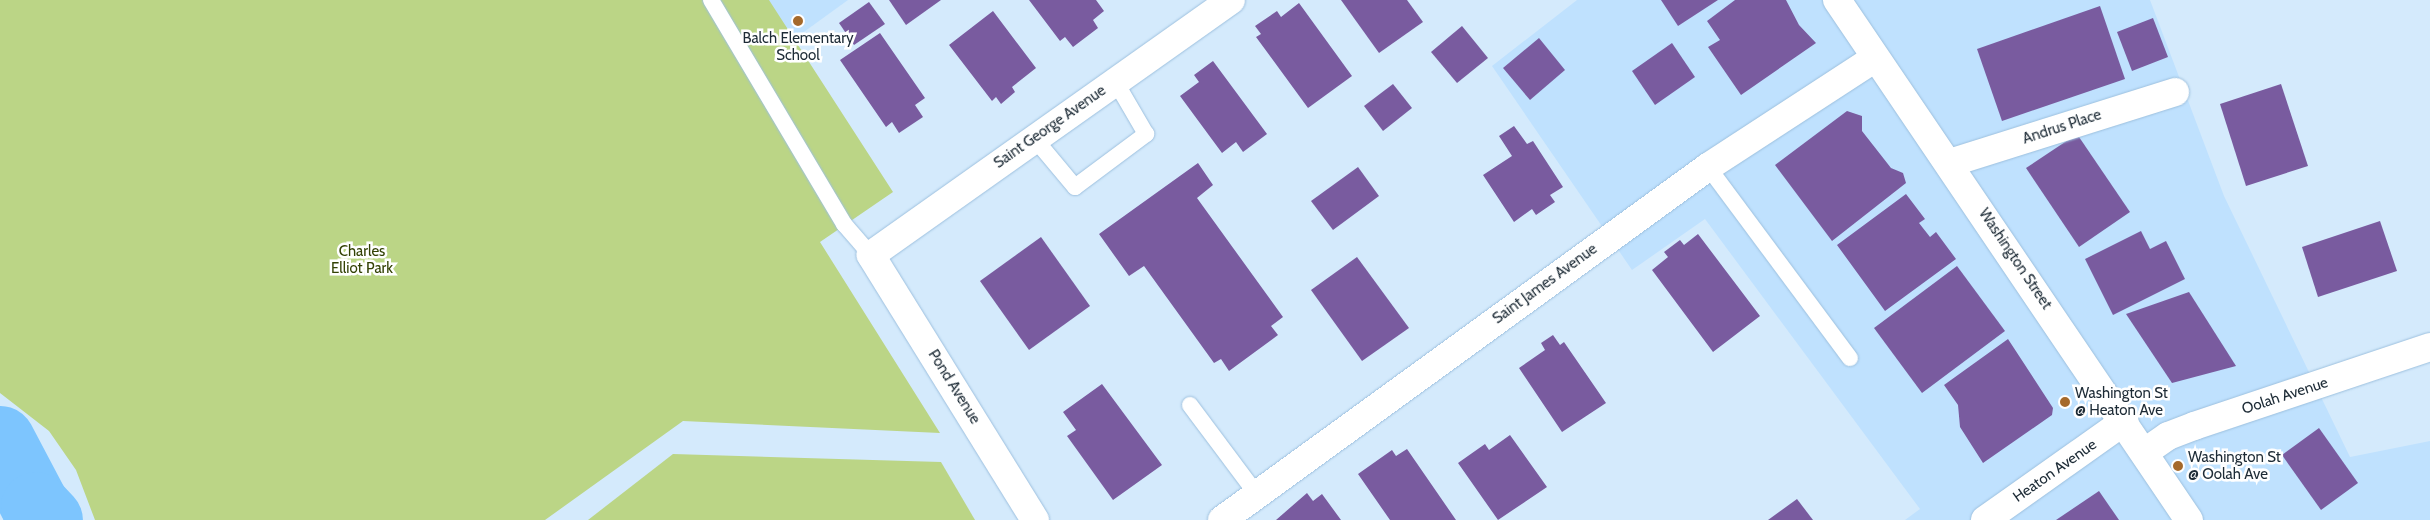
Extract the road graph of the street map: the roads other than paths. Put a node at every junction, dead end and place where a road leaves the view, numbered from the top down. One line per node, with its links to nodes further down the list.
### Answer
1 (711, 0): 10 (lane)
2 (1231, 0): 5 (street, Saint George Avenue)
3 (1837, 0): 4 (street, Washington Street)
4 (1875, 58): 8 (street, Washington Street); 9 (street, Saint James Avenue)
5 (1115, 81): 7 (street, Saint George Avenue); 7 (lane)
6 (2175, 92): 8 (street, Andrus Place)
7 (1034, 138): 10 (street, Saint George Avenue)
8 (1950, 163): 14 (street, Washington Street)
9 (1708, 167): 12 (lane); 16 (street, Saint James Avenue)
10 (870, 255): 17 (street, Pond Avenue)
11 (2430, 347): 15 (street, Oolah Avenue)
12 (1850, 358)
13 (1190, 404): 16 (lane)
14 (2126, 422): 15 (street, Washington Street); 19 (street, Heaton Avenue)
15 (2144, 452): 20 (street, Washington Street)
16 (1258, 496): 18 (street, Saint James Avenue)
17 (1035, 520)
18 (1222, 520)
19 (1985, 520)
20 (2189, 520)

